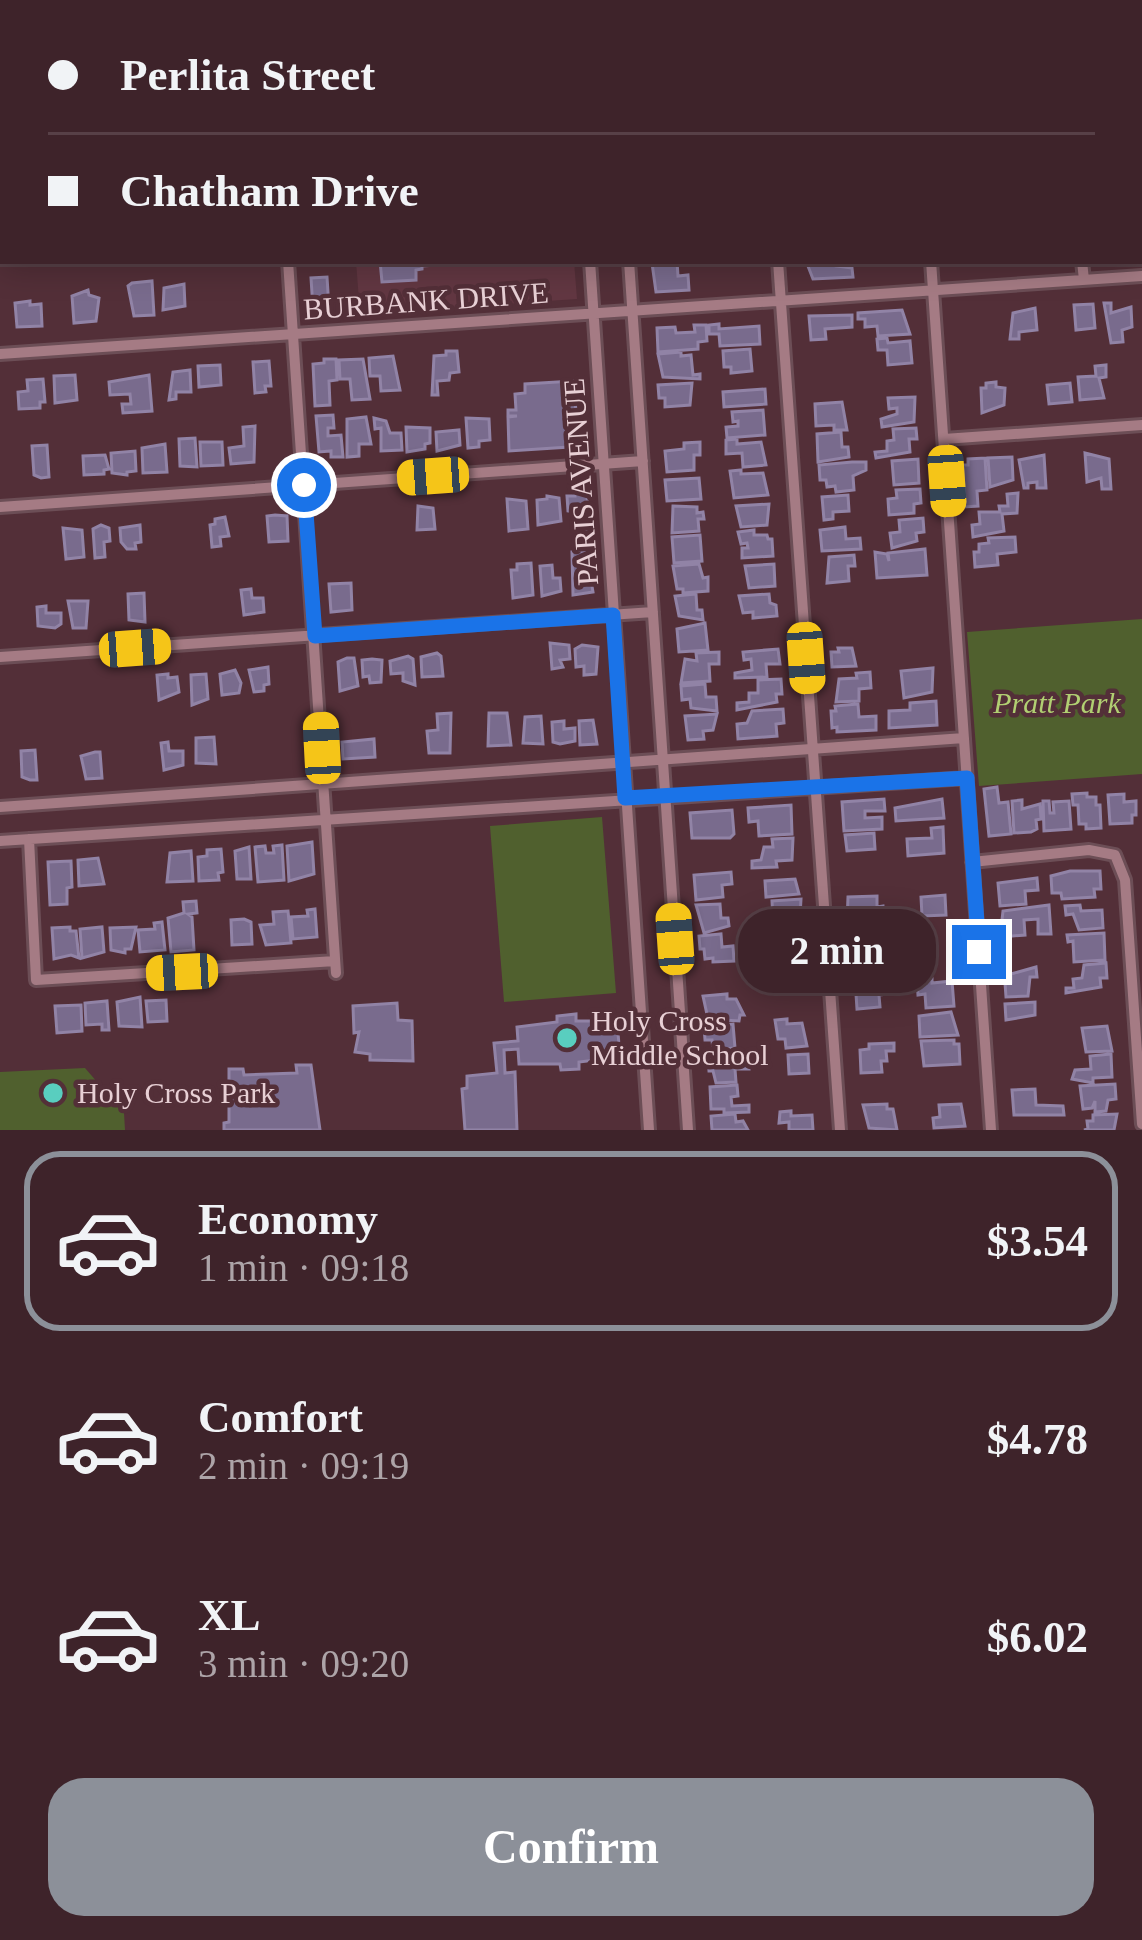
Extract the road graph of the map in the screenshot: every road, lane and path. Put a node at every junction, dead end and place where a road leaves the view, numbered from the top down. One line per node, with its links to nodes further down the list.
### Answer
1 (288, 264): 13 (street)
2 (590, 264): 12 (street, PARIS AVENUE)
3 (629, 264): 11 (street, PARIS AVENUE)
4 (778, 264): 10 (street)
5 (931, 264): 9 (street)
6 (1082, 264): 8 (street)
7 (1142, 276): 8 (street, BURBANK DRIVE)
8 (1084, 280): 9 (street, BURBANK DRIVE)
9 (933, 289): 10 (street, BURBANK DRIVE); 16 (street)
10 (780, 300): 11 (street, BURBANK DRIVE); 26 (street)
11 (633, 310): 12 (street, BURBANK DRIVE); 17 (street, PARIS AVENUE)
12 (594, 313): 13 (street, BURBANK DRIVE); 18 (street, PARIS AVENUE)
13 (293, 334): 14 (street, BURBANK DRIVE); 19 (street)
14 (0, 354)
15 (1142, 425): 16 (street)
16 (944, 439): 25 (street)
17 (643, 461): 18 (street); 21 (street, PARIS AVENUE)
18 (604, 464): 19 (street); 22 (street, PARIS AVENUE)
19 (304, 485): 20 (street); 23 (street)
20 (0, 507)
21 (653, 612): 22 (street); 27 (street, PARIS AVENUE)
22 (613, 615): 23 (street); 28 (street, PARIS AVENUE)
23 (315, 636): 24 (street); 30 (street)
24 (0, 657)
25 (964, 738): 26 (street); 29 (street)
26 (813, 748): 27 (street); 31 (street)
27 (663, 761): 28 (street); 32 (street, PARIS AVENUE)
28 (623, 764): 30 (street); 33 (street, PARIS AVENUE)
29 (967, 778): 31 (street); 38 (street)
30 (324, 785): 34 (street); 35 (street)
31 (816, 790): 32 (street); 42 (street)
32 (665, 795): 33 (street); 41 (street, PARIS AVENUE)
33 (625, 798): 35 (street); 40 (street, PARIS AVENUE)
34 (0, 807)
35 (327, 819): 36 (street); 36 (street)
36 (28, 839): 37 (street)
37 (0, 841)
38 (973, 862): 39 (street); 43 (street)
39 (1142, 1124)
40 (650, 1130)
41 (688, 1130)
42 (840, 1130)
43 (992, 1130)

